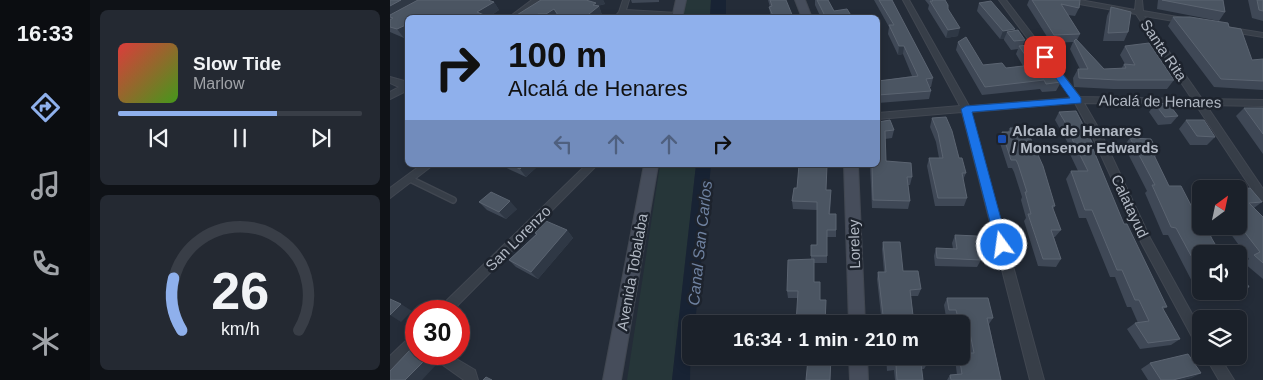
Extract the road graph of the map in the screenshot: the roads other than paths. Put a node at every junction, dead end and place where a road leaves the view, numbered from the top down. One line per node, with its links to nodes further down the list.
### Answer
1 (537, 0): 10 (street)
2 (626, 0): 11 (street)
3 (680, 0): 12 (main road)
4 (800, 0): 13 (main road)
5 (906, 0): 24 (street)
6 (1002, 0): 21 (street, Calatayud)
7 (1068, 0): 9 (street)
8 (1139, 0): 9 (street, Santa Rita)
9 (1139, 13): 14 (street); 22 (street, Santa Rita)
10 (514, 15)
11 (619, 15)
12 (678, 15)
13 (806, 15)
14 (1196, 23)
15 (1225, 28): 16 (street)
16 (1263, 35)
17 (390, 80): 18 (street)
18 (405, 85)
19 (405, 87): 20 (street)
20 (390, 96)
21 (1078, 100): 22 (street, Alcalá de Henares); 24 (street, Alcalá de Henares); 36 (street, Calatayud)
22 (1199, 100): 23 (street, Alcalá de Henares); 32 (street, Santa Rita)
23 (1263, 103)
24 (966, 109): 25 (street, Alcalá de Henares); 45 (street)
25 (880, 116)
26 (425, 167): 30 (street)
27 (590, 167): 34 (street, San Lorenzo)
28 (651, 167): 43 (main road, Avenida Tobalaba)
29 (851, 167): 35 (main road, Loreley)
30 (410, 179): 31 (street); 33 (lane)
31 (390, 194)
32 (1263, 197)
33 (453, 200)
34 (455, 300)
35 (857, 315)
36 (1192, 325)
37 (405, 350): 38 (street)
38 (390, 364)
39 (455, 365): 42 (street)
40 (858, 365): 44 (main road)
41 (1217, 365): 46 (street)
42 (471, 380)
43 (612, 380)
44 (859, 380)
45 (1038, 380)
46 (1227, 380)

